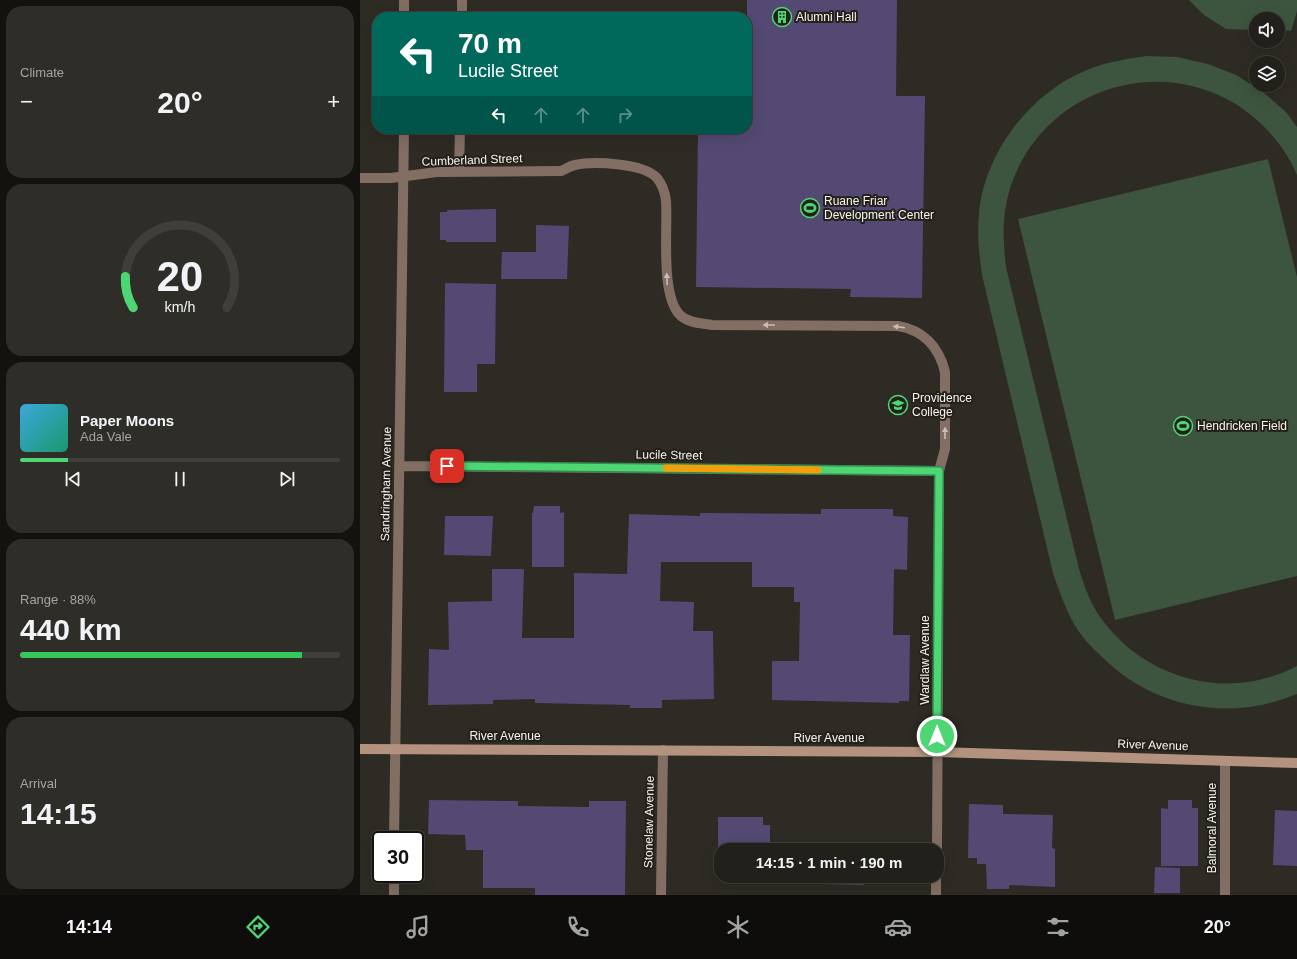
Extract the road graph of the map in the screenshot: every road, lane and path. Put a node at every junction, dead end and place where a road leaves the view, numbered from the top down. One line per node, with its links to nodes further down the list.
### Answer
1 (404, 0): 3 (street)
2 (462, 0): 4 (street)
3 (404, 12)
4 (462, 12)
5 (404, 134): 8 (street, Sandringham Avenue)
6 (460, 134): 7 (street)
7 (460, 171): 8 (street, Cumberland Street); 11 (street, Cumberland Street, one-way to 7)
8 (403, 177): 9 (street, Cumberland Street); 10 (street, Sandringham Avenue)
9 (360, 178)
10 (399, 466): 11 (street, Lucile Street); 13 (street, Sandringham Avenue)
11 (939, 471): 15 (street, Wardlaw Avenue)
12 (360, 748): 13 (street, River Avenue)
13 (395, 749): 14 (street, River Avenue); 18 (street, Sandringham Avenue)
14 (663, 750): 15 (street, River Avenue); 23 (street, Stonelaw Avenue)
15 (937, 752): 16 (street, River Avenue); 19 (street, Wardlaw Avenue)
16 (1224, 760): 17 (street, River Avenue); 25 (street, Balmoral Avenue)
17 (1297, 763)
18 (394, 831)
19 (936, 843)
20 (394, 883): 22 (street)
21 (936, 883): 24 (street)
22 (394, 895)
23 (661, 895)
24 (936, 895)
25 (1225, 895)

